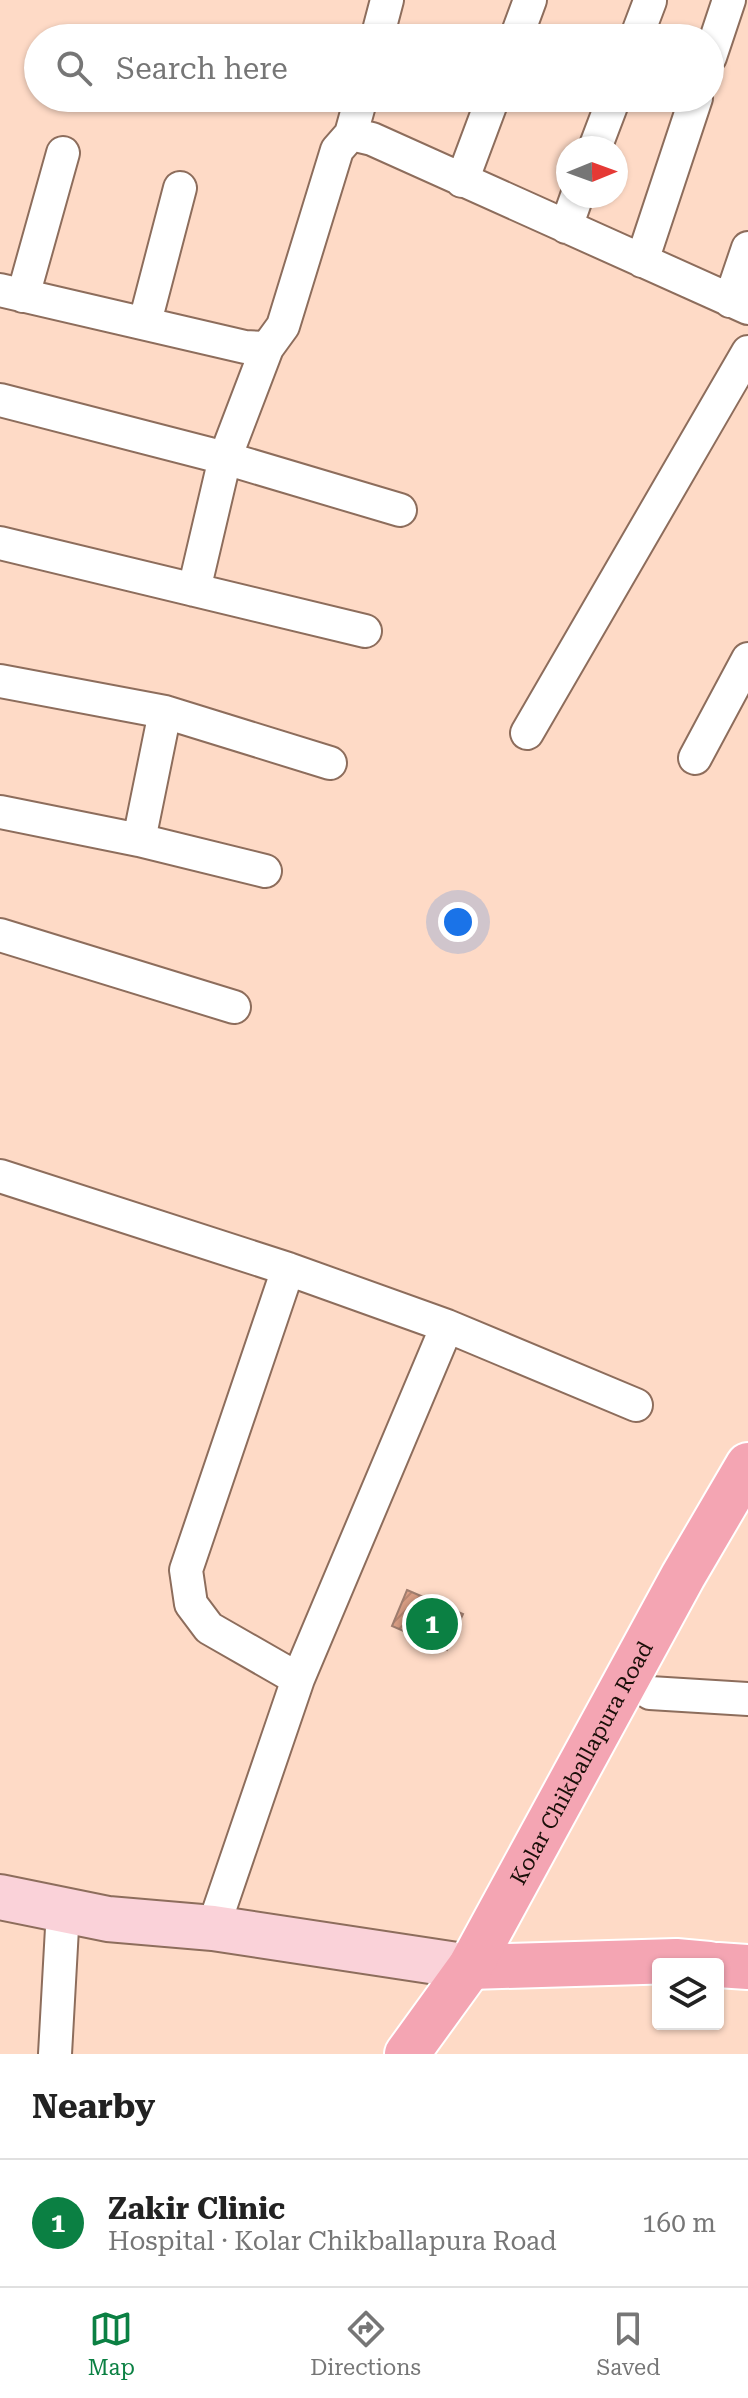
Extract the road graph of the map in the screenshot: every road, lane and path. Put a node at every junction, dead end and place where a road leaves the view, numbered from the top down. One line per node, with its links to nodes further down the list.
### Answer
1 (387, 0): 5 (street)
2 (530, 0): 6 (street)
3 (729, 0): 8 (street)
4 (650, 1): 7 (street)
5 (381, 24)
6 (521, 24)
7 (641, 24)
8 (721, 24)
9 (357, 112): 13 (street)
10 (488, 112): 16 (street)
11 (609, 112): 14 (street)
12 (691, 112): 21 (street)
13 (351, 134): 16 (street); 25 (street)
14 (600, 136)
15 (63, 153): 22 (street)
16 (462, 181): 19 (street)
17 (180, 188): 24 (street)
18 (573, 208): 19 (street)
19 (566, 227): 21 (street)
20 (748, 248): 23 (street)
21 (642, 261): 23 (street)
22 (12, 293): 24 (street)
23 (739, 304)
24 (145, 322): 25 (street)
25 (267, 348): 28 (street)
26 (748, 352): 36 (street)
27 (0, 400): 28 (street)
28 (225, 458): 29 (street); 31 (street)
29 (400, 510)
30 (0, 543): 31 (street)
31 (194, 590): 32 (street)
32 (365, 631)
33 (748, 659): 37 (street)
34 (0, 681): 35 (street)
35 (165, 712): 38 (street); 40 (street)
36 (527, 733)
37 (695, 758)
38 (330, 763)
39 (0, 812): 40 (street)
40 (139, 840): 41 (street)
41 (265, 871)
42 (0, 935): 43 (street)
43 (234, 1007)
44 (0, 1176): 45 (street)
45 (288, 1269): 46 (street); 50 (street)
46 (447, 1326): 47 (street); 50 (street)
47 (636, 1405)
48 (748, 1465): 59 (main road, Kolar Chikballapura Road)
49 (748, 1526): 51 (main road, Kolar Chikballapura Road)
50 (298, 1679): 55 (street)
51 (650, 1693): 52 (street); 59 (main road, Kolar Chikballapura Road)
52 (748, 1699)
53 (0, 1897): 54 (street)
54 (63, 1910): 55 (street); 60 (street)
55 (213, 1928): 59 (street)
56 (652, 1962): 59 (main road)
57 (724, 1965): 58 (main road)
58 (748, 1967)
59 (486, 1968): 61 (main road, Kolar Chikballapura Road); 62 (main road)
60 (55, 2054)
61 (407, 2054)
62 (442, 2054)

